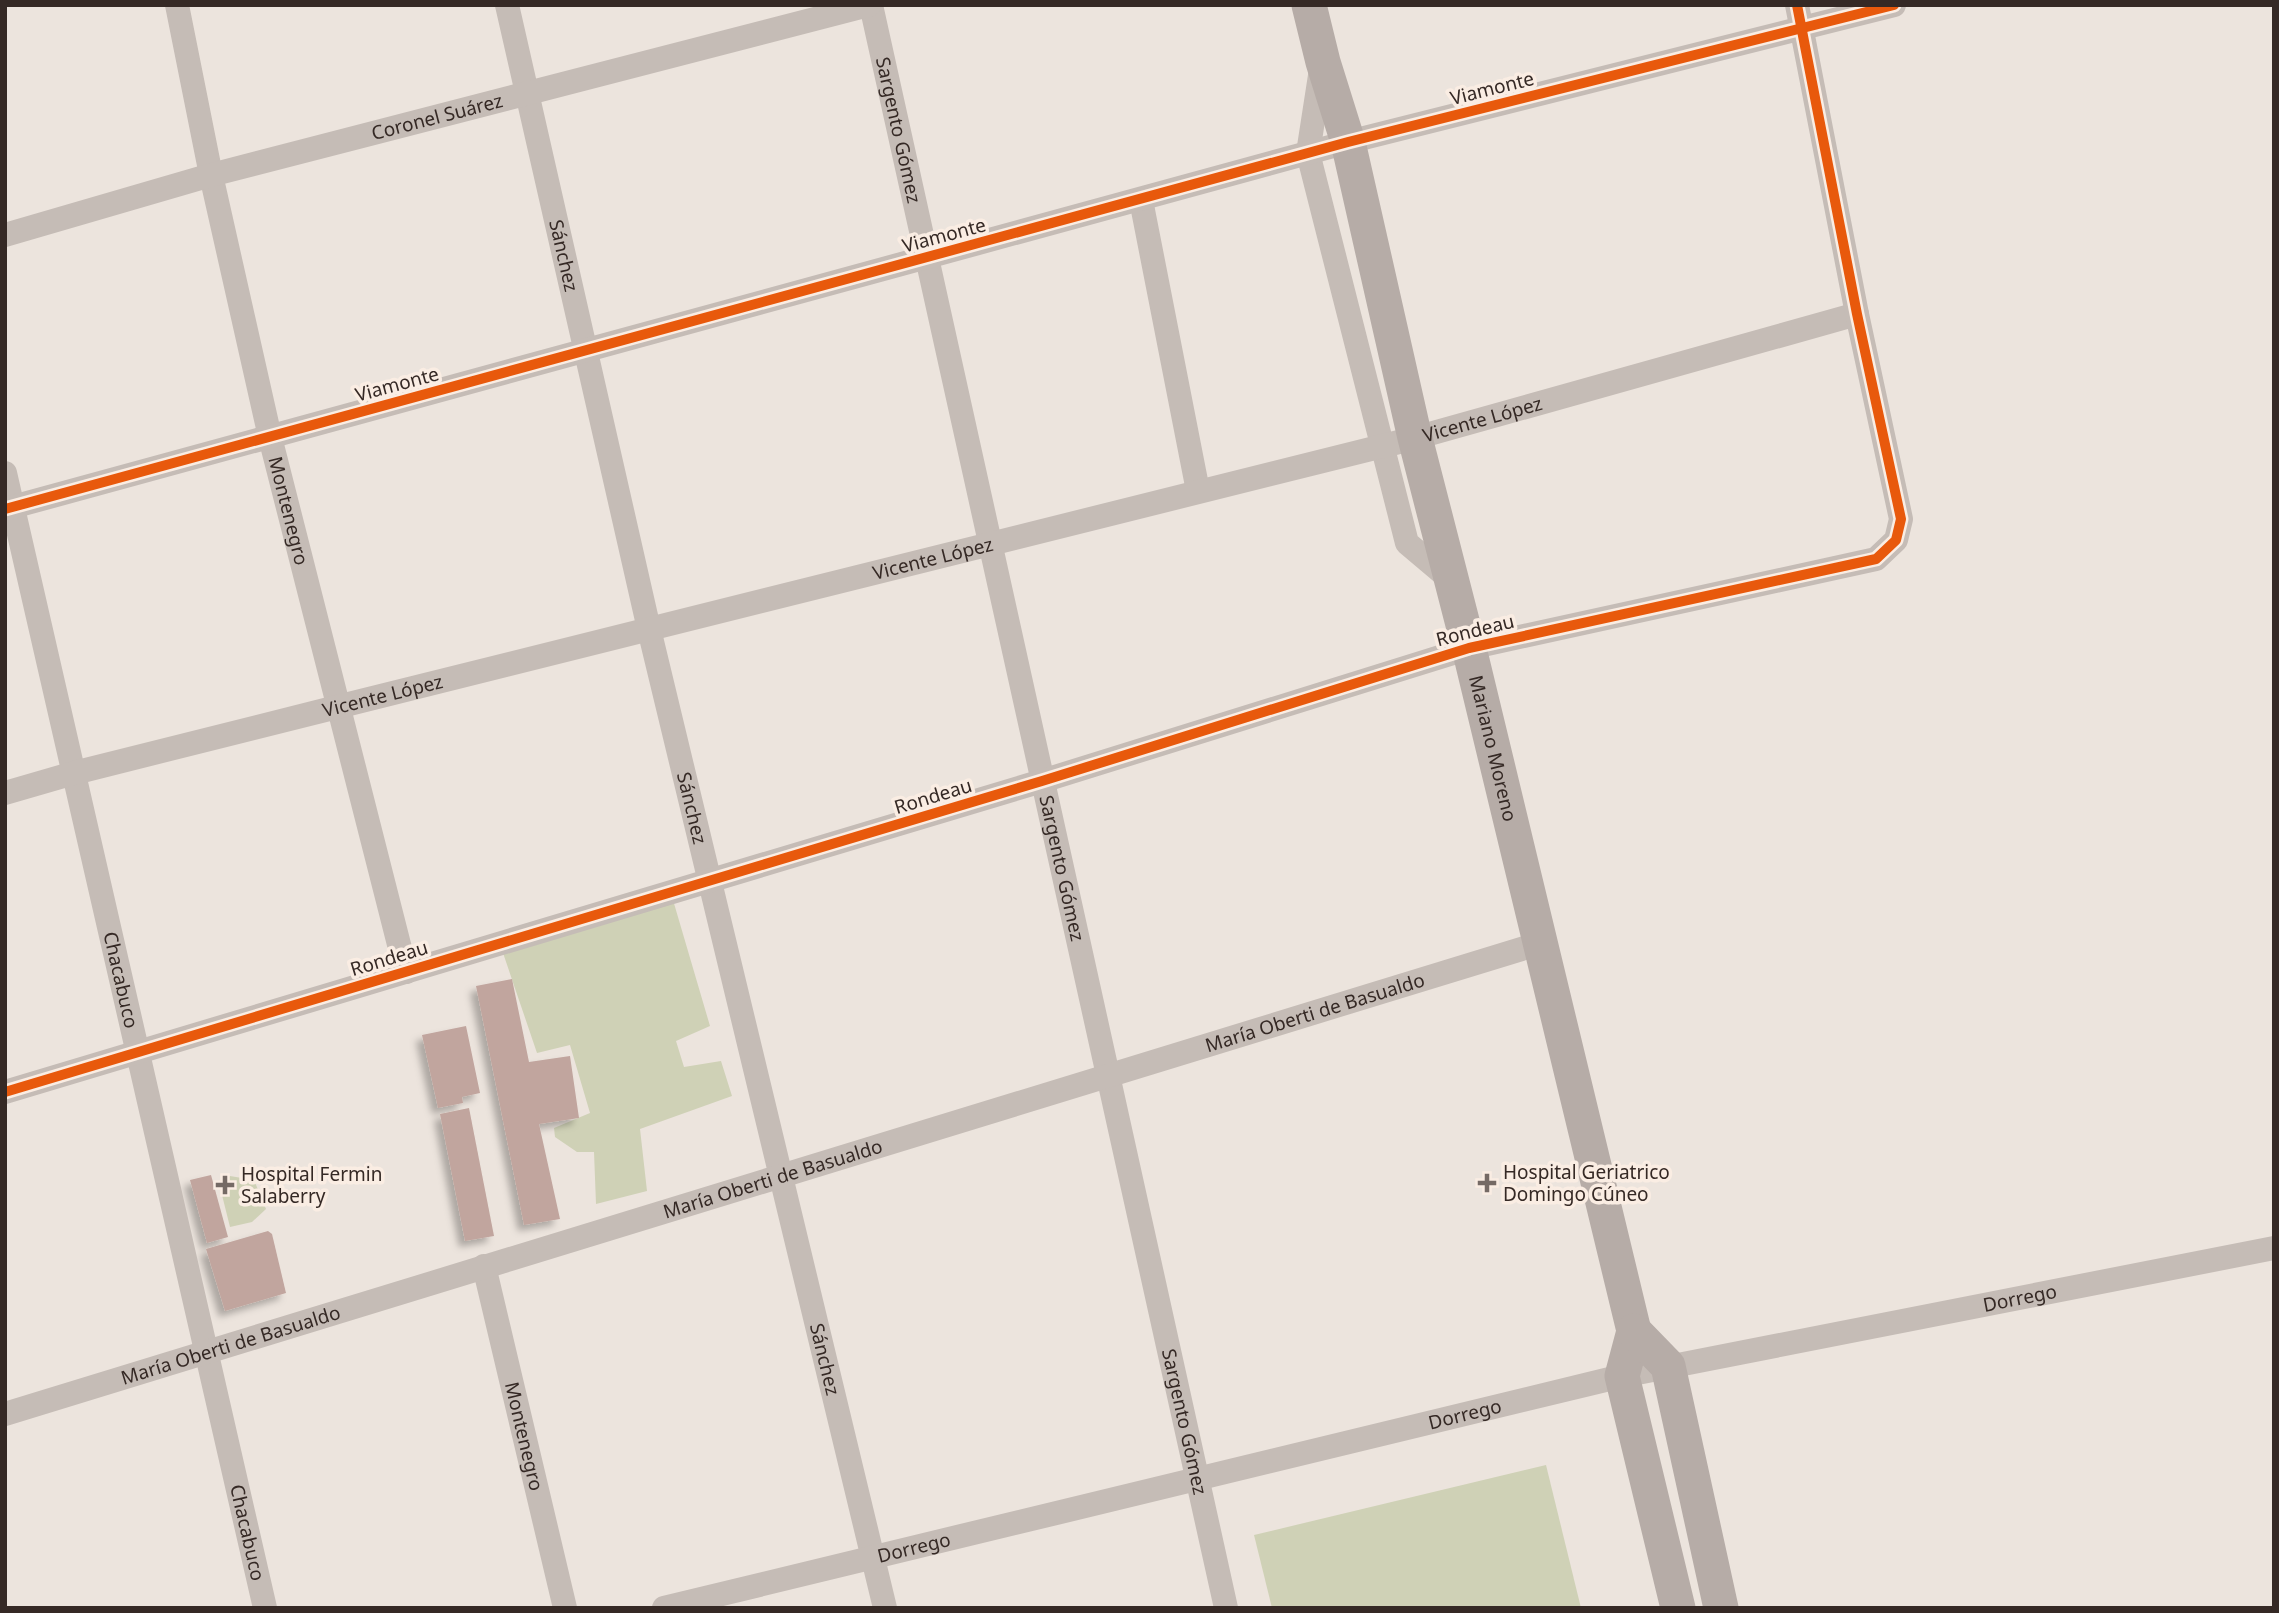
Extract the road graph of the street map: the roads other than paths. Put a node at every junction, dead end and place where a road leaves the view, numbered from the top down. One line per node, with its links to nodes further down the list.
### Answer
1 (177, 5): 12 (street, Montenegro)
2 (507, 5): 9 (street, Sánchez)
3 (870, 5): 9 (street, Coronel Suárez); 15 (street, Sargento Gómez)
4 (1310, 5): 8 (main road, Mariano Moreno)
5 (1797, 5): 7 (street)
6 (1894, 5): 7 (street, Viamonte)
7 (1801, 30): 10 (street, Viamonte); 16 (street)
8 (1322, 62): 10 (main road, Mariano Moreno); 11 (street)
9 (527, 94): 12 (street, Coronel Suárez); 17 (street, Sánchez)
10 (1348, 142): 11 (street, Viamonte); 19 (main road, Mariano Moreno)
11 (1308, 153): 13 (street, Viamonte); 20 (street)
12 (211, 175): 14 (street, Coronel Suárez); 18 (street, Montenegro)
13 (1140, 200): 15 (street, Viamonte); 22 (street)
14 (5, 235)
15 (927, 258): 17 (street, Viamonte); 24 (street, Sargento Gómez)
16 (1857, 314): 19 (street, Vicente López); 27 (street, Rondeau)
17 (586, 351): 18 (street, Viamonte); 26 (street, Sánchez)
18 (270, 437): 23 (street, Viamonte); 28 (street, Montenegro)
19 (1415, 438): 20 (street, Vicente López); 25 (main road, Mariano Moreno)
20 (1382, 446): 22 (street, Vicente López); 25 (street)
21 (5, 473): 23 (street, Chacabuco)
22 (1198, 491): 24 (street, Vicente López)
23 (9, 508): 29 (street, Chacabuco)
24 (989, 543): 26 (street, Vicente López); 30 (street, Sargento Gómez)
25 (1452, 582): 27 (main road, Mariano Moreno)
26 (649, 629): 28 (street, Vicente López); 32 (street, Sánchez)
27 (1469, 648): 30 (street, Rondeau); 33 (main road, Mariano Moreno)
28 (337, 707): 29 (street, Vicente López); 34 (street, Montenegro)
29 (74, 773): 31 (street, Vicente López); 35 (street, Chacabuco)
30 (1042, 781): 32 (street, Rondeau); 36 (street, Sargento Gómez)
31 (5, 793)
32 (710, 881): 34 (street, Rondeau); 38 (street, Sánchez)
33 (1541, 943): 36 (street, María Oberti de Basualdo); 41 (main road, Mariano Moreno)
34 (406, 972): 35 (street, Rondeau)
35 (138, 1052): 37 (street, Rondeau); 42 (street, Chacabuco)
36 (1107, 1075): 38 (street, María Oberti de Basualdo); 46 (street, Sargento Gómez)
37 (5, 1092)
38 (780, 1175): 40 (street, María Oberti de Basualdo); 47 (street, Sánchez)
39 (2274, 1248): 43 (street, Dorrego)
40 (484, 1266): 42 (street, María Oberti de Basualdo); 49 (street, Montenegro)
41 (1634, 1331): 43 (main road); 44 (main road)
42 (206, 1352): 45 (street, María Oberti de Basualdo); 48 (street, Chacabuco)
43 (1668, 1366): 44 (street, Dorrego); 54 (main road)
44 (1622, 1376): 46 (street, Dorrego); 53 (main road)
45 (5, 1414)
46 (1198, 1479): 47 (street, Dorrego); 52 (street, Sargento Gómez)
47 (873, 1557): 50 (street, Dorrego); 51 (street, Sánchez)
48 (265, 1608)
49 (565, 1608)
50 (664, 1608)
51 (885, 1608)
52 (1226, 1608)
53 (1678, 1608)
54 (1721, 1608)

